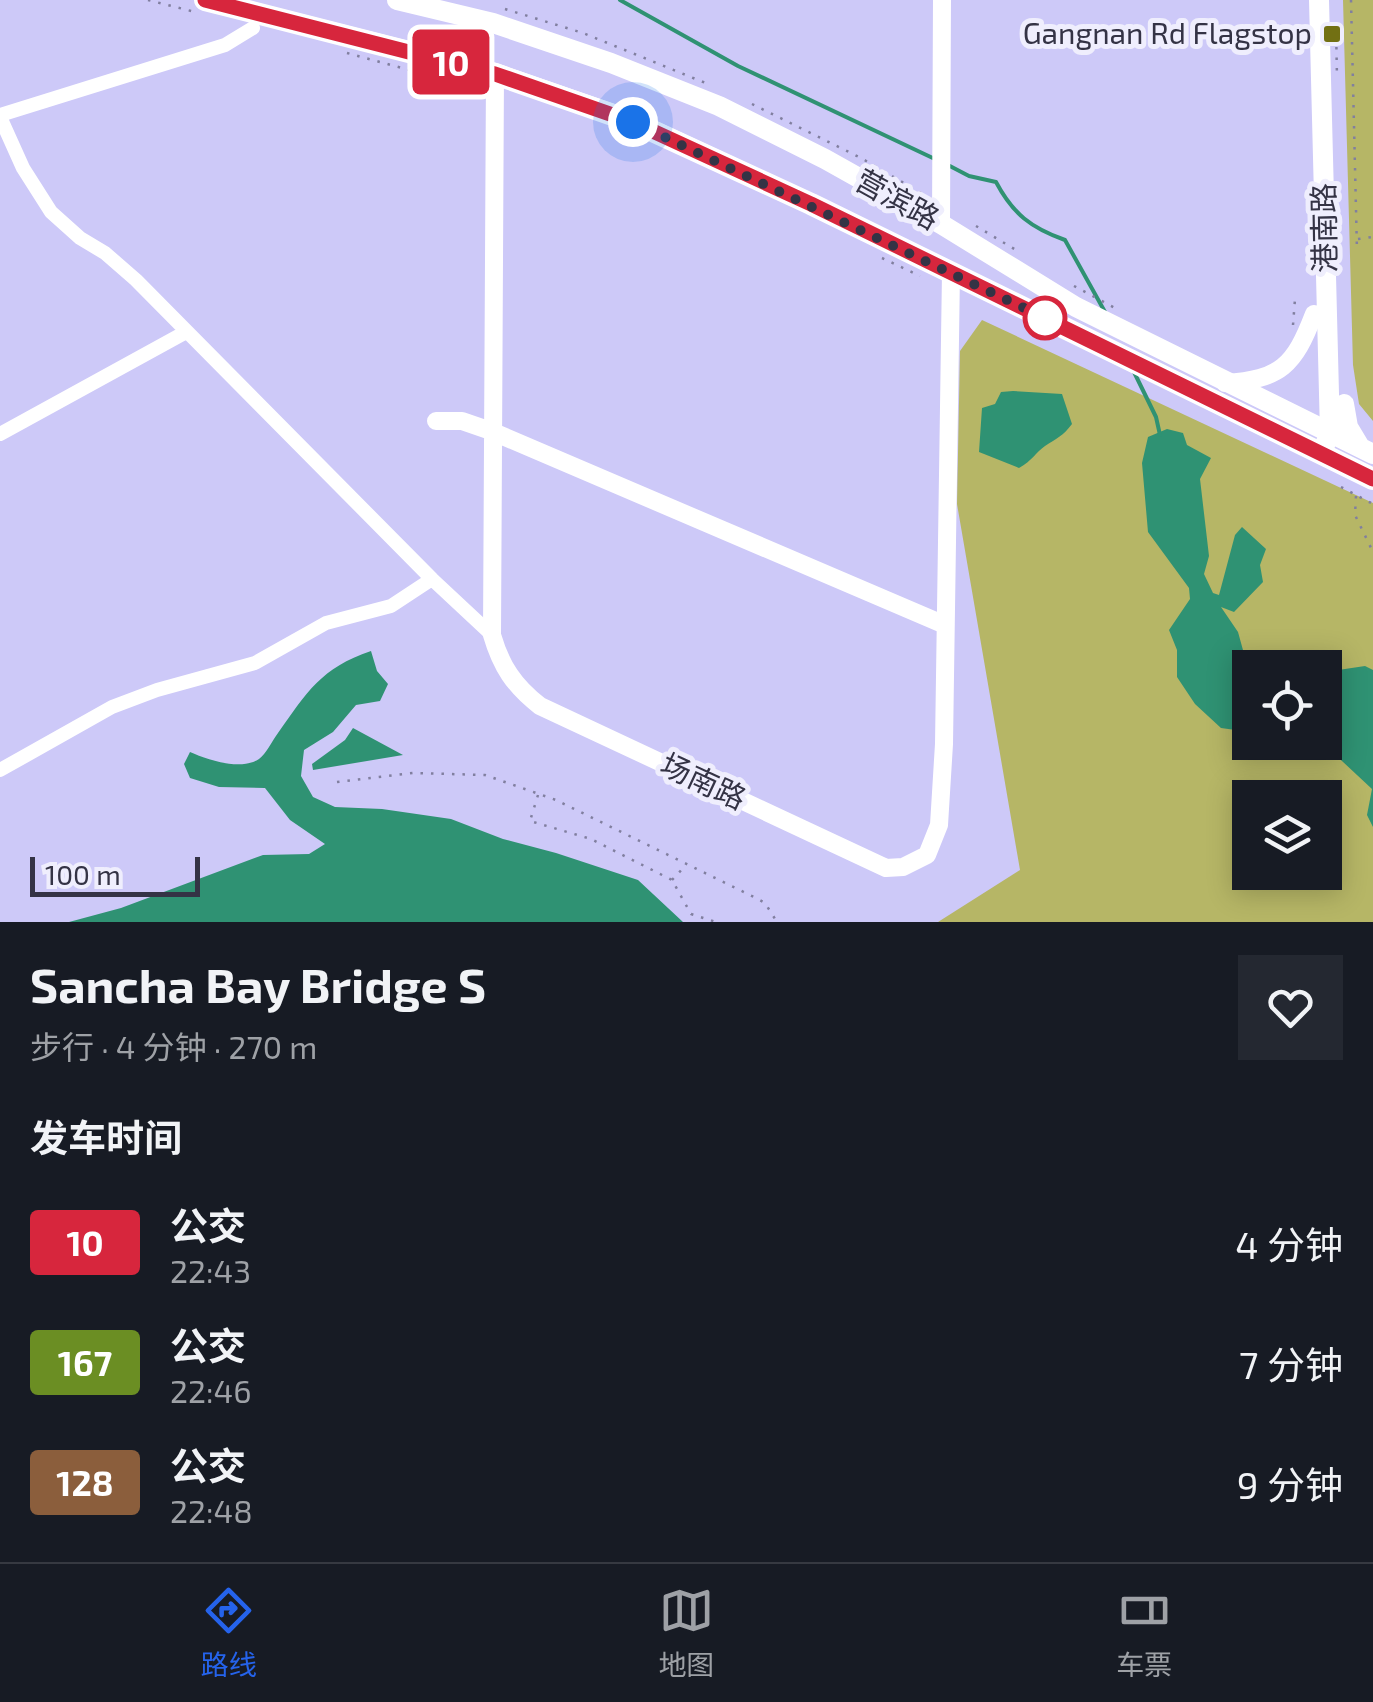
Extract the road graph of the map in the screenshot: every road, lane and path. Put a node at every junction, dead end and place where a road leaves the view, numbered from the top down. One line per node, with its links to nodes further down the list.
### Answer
1 (148, 0): 7 (path)
2 (398, 0): 12 (main road, 营滨路)
3 (942, 0): 12 (street)
4 (1307, 0): 20 (main road, 港南路)
5 (1319, 0): 26 (main road, 港南路)
6 (1351, 0): 14 (path)
7 (203, 7): 10 (main road, 营滨路)
8 (253, 28): 11 (street)
9 (347, 53): 10 (path)
10 (495, 83): 17 (main road, 营滨路); 27 (street, 场南路)
11 (0, 116): 22 (street)
12 (942, 224): 23 (main road, 营滨路)
13 (1373, 237): 14 (path)
14 (1357, 239): 15 (path)
15 (1357, 250)
16 (876, 254): 18 (path)
17 (951, 272): 23 (main road, 营滨路); 37 (street, 场南路)
18 (922, 277)
19 (1295, 299): 21 (path)
20 (1314, 314): 23 (street); 26 (main road, 港南路)
21 (1293, 326)
22 (186, 332): 28 (street); 36 (street)
23 (1220, 392): 26 (main road, 营滨路); 29 (main road, 营滨路)
24 (1344, 404): 30 (main road)
25 (436, 421): 27 (street)
26 (1322, 428): 29 (main road, 港南路); 30 (main road, 营滨路)
27 (491, 431): 37 (street); 38 (street, 场南路)
28 (0, 434)
29 (1313, 450): 31 (main road, 营滨路)
30 (1367, 452)
31 (1373, 479)
32 (1341, 488): 33 (path)
33 (1356, 496): 34 (path); 35 (path)
34 (1373, 504)
35 (1373, 552)
36 (432, 580): 38 (street); 39 (street)
37 (945, 625): 38 (street, 场南路)
38 (492, 635)
39 (0, 770)
40 (337, 782): 41 (path)
41 (538, 793): 42 (path); 43 (path)
42 (687, 864): 43 (path); 45 (path)
43 (672, 880): 44 (path)
44 (716, 922)
45 (777, 922)

